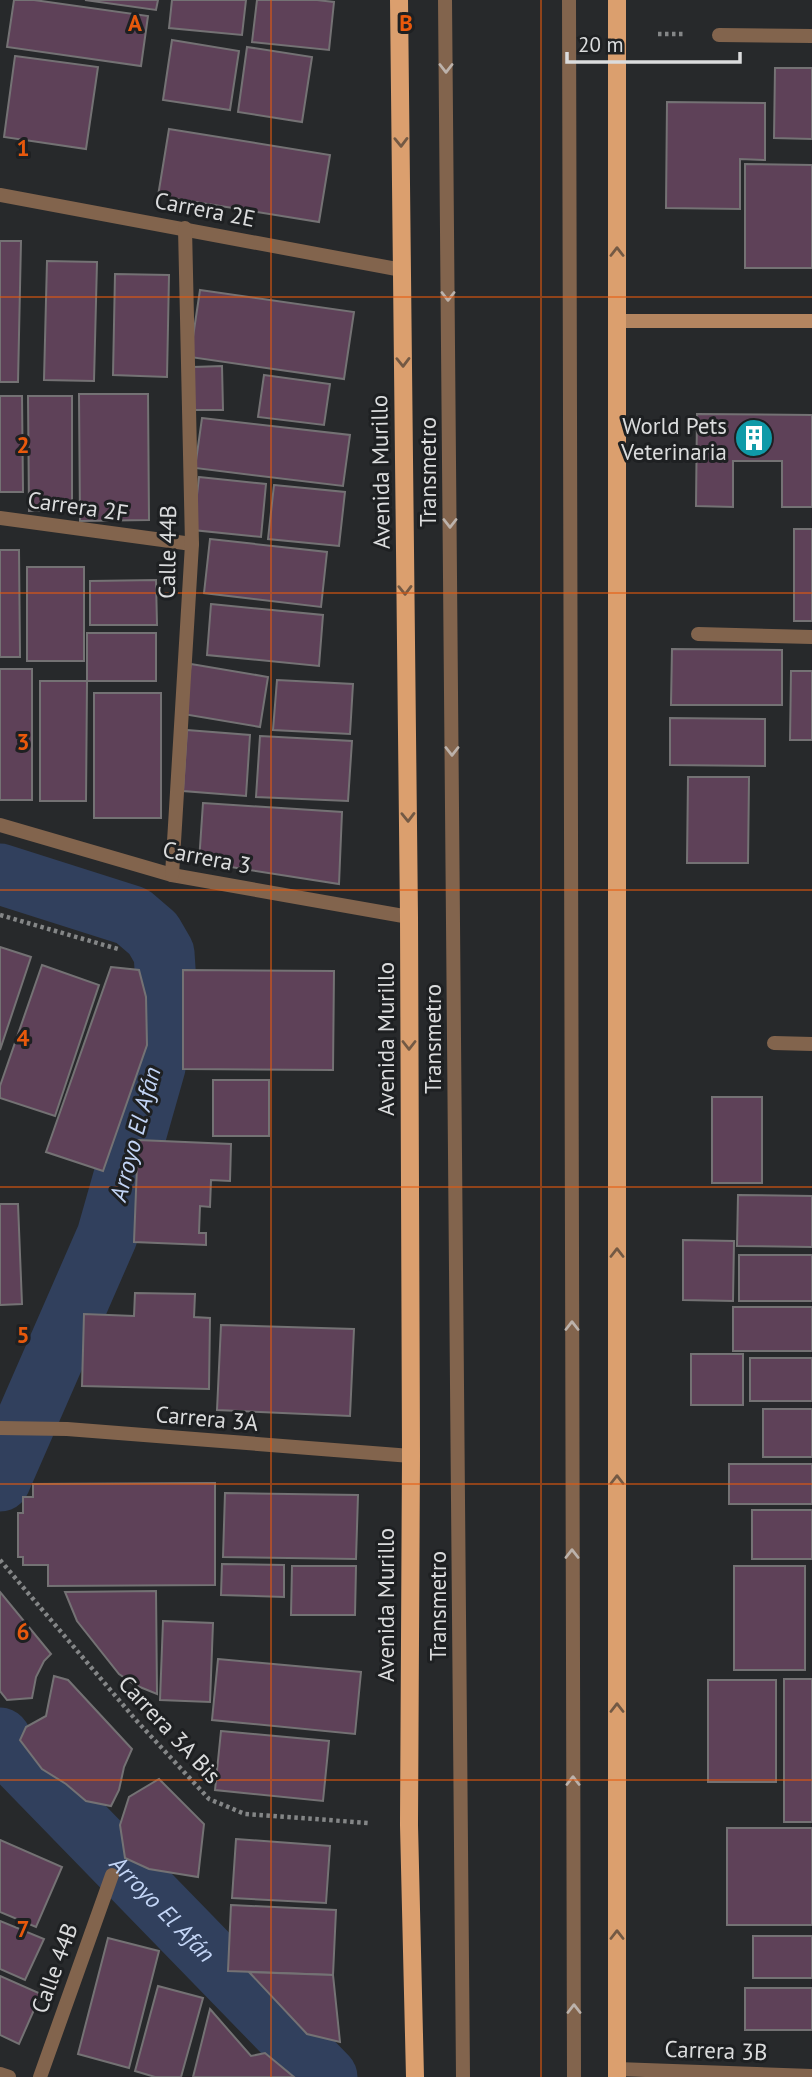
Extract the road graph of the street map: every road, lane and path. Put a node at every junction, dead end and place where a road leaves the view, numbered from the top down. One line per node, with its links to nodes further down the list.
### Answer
1 (400, 0): 9 (main road, Avenida Murillo, one-way to 9)
2 (445, 0): 34 (street, Transmetro, one-way to 34)
3 (569, 0): 35 (street, one-way to 3)
4 (617, 0): 10 (main road, one-way to 4)
5 (719, 34): 6 (street)
6 (812, 36)
7 (0, 195): 8 (street, Carrera 2E)
8 (185, 228): 9 (street, Carrera 2E); 13 (street, Calle 44B)
9 (402, 270): 19 (main road, Avenida Murillo, one-way to 19)
10 (617, 321): 11 (street); 28 (main road, one-way to 10)
11 (812, 321)
12 (0, 518): 13 (street, Carrera 2F)
13 (192, 544): 17 (street, Calle 44B)
14 (698, 634): 15 (street)
15 (812, 637)
16 (0, 825): 17 (street, Carrera 3)
17 (172, 875): 19 (street, Carrera 3)
18 (0, 915): 20 (path)
19 (409, 917): 24 (main road, Avenida Murillo, one-way to 24)
20 (118, 949)
21 (774, 1043): 22 (street)
22 (812, 1044)
23 (0, 1428): 24 (street, Carrera 3A)
24 (411, 1456): 26 (main road, Avenida Murillo)
25 (0, 1560): 26 (path, Carrera 3A Bis)
26 (409, 1825): 33 (main road, Avenida Murillo)
27 (112, 1875): 32 (street, Calle 44B)
28 (617, 2073): 30 (street, Carrera 3B)
29 (0, 2074): 31 (street)
30 (812, 2076)
31 (9, 2077)
32 (40, 2077)
33 (415, 2077)
34 (463, 2077)
35 (574, 2077)

